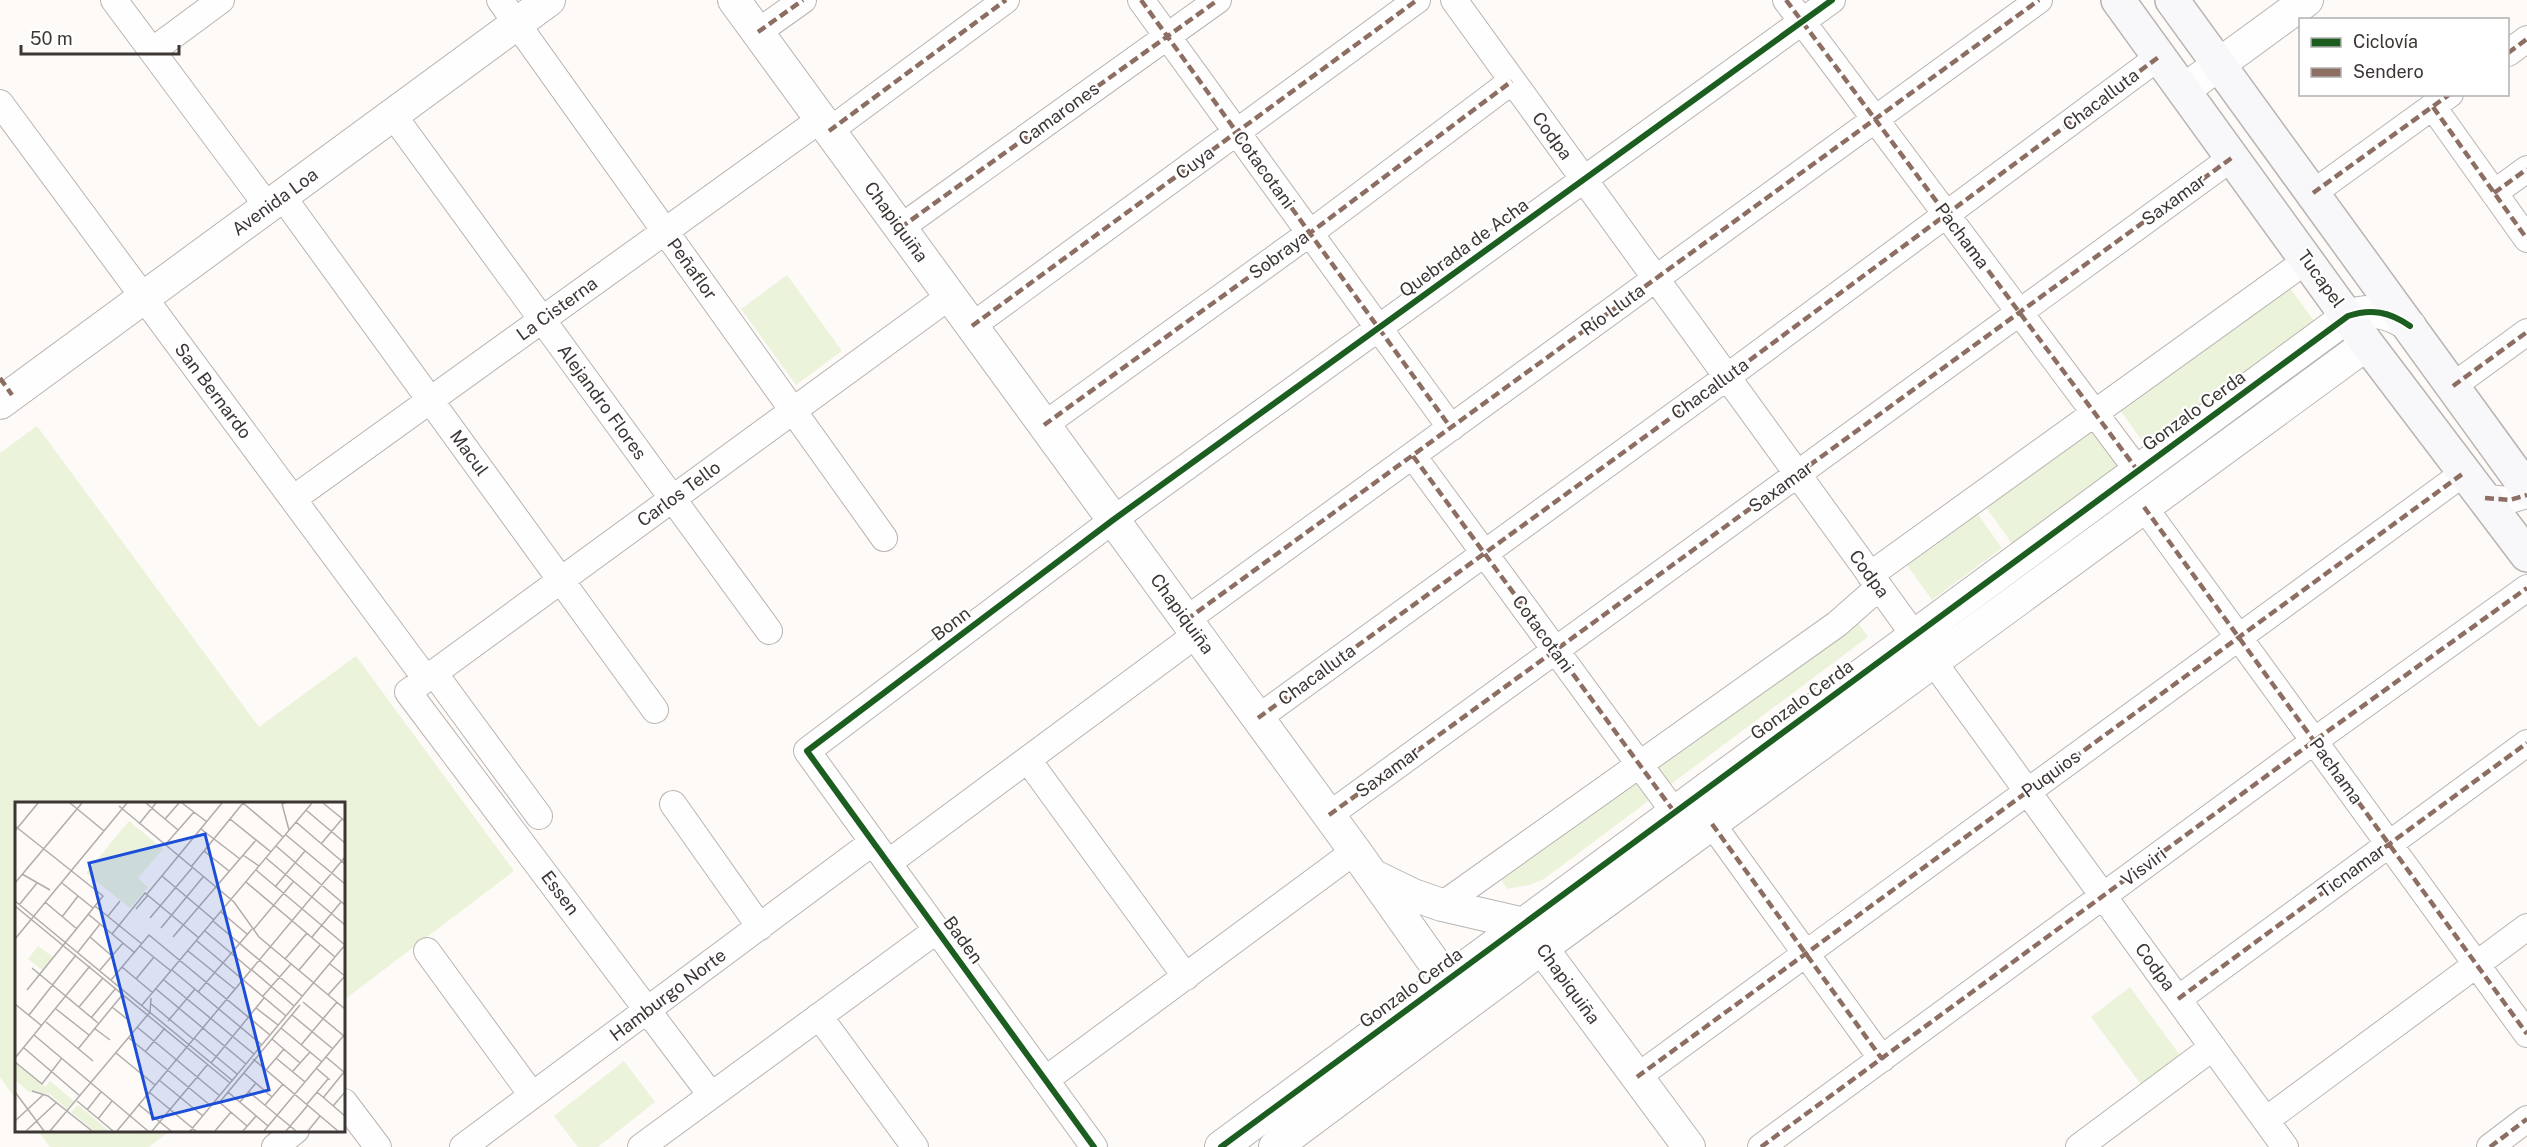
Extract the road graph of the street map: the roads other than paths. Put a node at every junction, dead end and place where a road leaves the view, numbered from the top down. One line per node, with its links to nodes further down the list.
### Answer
1 (114, 0): 22 (street, Macul)
2 (221, 0): 22 (street)
3 (549, 0): 17 (street, Avenida Loa)
4 (734, 0): 19 (street, Chapiquiña)
5 (803, 0): 19 (street)
6 (1006, 0): 32 (street, La Cisterna)
7 (1141, 0): 20 (street, Cotacotani)
8 (1218, 0): 20 (street, Camarones)
9 (1417, 0): 33 (street, Cuya)
10 (1454, 0): 26 (street, Codpa)
11 (1785, 0): 18 (street, Pachama)
12 (1832, 0): 18 (street, Quebrada de Acha)
13 (2039, 0): 31 (street, Río Lluta)
14 (2118, 0): 24 (main road, Tucapel)
15 (2172, 0): 25 (main road)
16 (2307, 0): 25 (street)
17 (508, 12): 30 (street, Avenida Loa); 42 (street, Peñaflor)
18 (1802, 22): 31 (street, Pachama); 36 (street, Quebrada de Acha)
19 (758, 32): 32 (street, Chapiquiña)
20 (1167, 36): 33 (street, Cotacotani); 41 (street, Camarones)
21 (2527, 39): 23 (street)
22 (152, 51): 39 (street, Macul)
23 (2509, 52)
24 (2160, 56): 27 (main road, Tucapel); 40 (street, Chacalluta)
25 (2219, 64): 27 (street); 37 (main road)
26 (1512, 81): 36 (street, Codpa); 43 (street, Sobraya)
27 (2184, 90): 34 (main road, Tucapel)
28 (2441, 101): 37 (street); 38 (street)
29 (0, 103): 48 (street, San Bernardo)
30 (393, 115): 39 (street, Avenida Loa); 51 (street, Alejandro Flores)
31 (1875, 120): 40 (street, Pachama); 46 (street, Río Lluta)
32 (825, 125): 41 (street, Chapiquiña); 42 (street, La Cisterna)
33 (1237, 132): 43 (street, Cotacotani); 52 (street, Cuya)
34 (2233, 157): 45 (main road, Tucapel); 49 (street, Saxamar)
35 (2527, 170): 38 (street)
36 (1584, 180): 46 (street, Codpa); 54 (street, Quebrada de Acha)
37 (2313, 193): 53 (main road)
38 (2494, 193): 44 (street)
39 (275, 202): 48 (street, Avenida Loa); 60 (street, Macul)
40 (1946, 215): 49 (street, Pachama); 57 (street, Chacalluta)
41 (900, 228): 47 (street, Chapiquiña)
42 (665, 231): 51 (street, La Cisterna); 61 (street, Peñaflor)
43 (1310, 233): 54 (street, Cotacotani); 63 (street, Sobraya)
44 (2527, 239)
45 (2307, 261): 50 (main road, Tucapel); 62 (street)
46 (1656, 279): 57 (street, Codpa); 64 (street, Río Lluta)
47 (950, 296): 52 (street, Chapiquiña); 61 (street, Carlos Tello)
48 (144, 298): 59 (street, Avenida Loa); 72 (street, San Bernardo)
49 (2019, 313): 62 (street, Pachama); 68 (street, Saxamar)
50 (2348, 316): 53 (street, Gonzalo Cerda); 56 (main road, Tucapel); 66 (street, Gonzalo Cerda)
51 (542, 320): 60 (street, La Cisterna); 73 (street, Alejandro Flores)
52 (972, 326): 63 (street, Chapiquiña)
53 (2409, 326): 58 (main road)
54 (1378, 328): 64 (street, Cotacotani); 75 (street, Quebrada de Acha)
55 (2527, 332): 58 (street)
56 (2367, 344): 67 (main road, Tucapel); 74 (street, Gonzalo Cerda)
57 (1727, 377): 68 (street, Codpa); 77 (street, Chacalluta)
58 (2453, 386): 69 (main road)
59 (4, 392)
60 (430, 400): 72 (street, La Cisterna); 79 (street, Macul)
61 (793, 411): 73 (street, Carlos Tello); 76 (street, Peñaflor)
62 (2096, 415): 66 (street, Pachama); 80 (street)
63 (1044, 425): 75 (street, Chapiquiña)
64 (1451, 428): 65 (street, Río Lluta)
65 (1413, 456): 77 (street, Cotacotani); 82 (street, Río Lluta)
66 (2138, 471): 84 (street, Gonzalo Cerda)
67 (2466, 472): 71 (main road, Tucapel); 85 (street, Puquios)
68 (1798, 475): 80 (street, Codpa); 86 (street, Saxamar)
69 (2527, 489)
70 (2527, 495): 71 (street)
71 (2485, 498): 78 (main road, Tucapel)
72 (293, 499): 88 (street, San Bernardo)
73 (673, 499): 79 (street, Carlos Tello); 83 (street, Alejandro Flores)
74 (2144, 507): 85 (street, Pachama); 87 (street, Gonzalo Cerda)
75 (1113, 520): 82 (street, Chapiquiña); 93 (street, Bonn)
76 (884, 538)
77 (1484, 554): 86 (street, Cotacotani); 90 (street, Chacalluta)
78 (2527, 555)
79 (561, 580): 88 (street, Carlos Tello); 89 (street, Macul)
80 (1875, 581): 84 (street, Codpa); 95 (street)
81 (2527, 588): 91 (street, Visviri)
82 (1191, 627): 90 (street, Chapiquiña); 94 (street, Río Lluta)
83 (769, 631)
84 (1915, 636): 87 (street, Codpa); 98 (street, Gonzalo Cerda)
85 (2239, 637): 91 (street, Pachama); 96 (street, Puquios)
86 (1555, 651): 95 (street, Cotacotani); 99 (street, Saxamar)
87 (1933, 662): 96 (street, Codpa); 101 (street, Gonzalo Cerda)
88 (423, 682): 100 (street, San Bernardo); 118 (street, Essen)
89 (655, 710)
90 (1258, 718): 99 (street, Chapiquiña)
91 (2314, 741): 103 (street, Pachama); 106 (street, Visviri)
92 (2527, 743): 103 (street, Ticnamar)
93 (807, 751): 102 (street, Baden)
94 (1028, 759): 104 (street, Río Lluta); 115 (street)
95 (1639, 765): 98 (street, Cotacotani); 107 (street)
96 (2027, 792): 106 (street, Codpa); 113 (street, Puquios)
97 (673, 804): 108 (street)
98 (1675, 813): 111 (street, Gonzalo Cerda)
99 (1329, 815): 105 (street, Chapiquiña)
100 (539, 816)
101 (1712, 824): 111 (street, Gonzalo Cerda); 113 (street)
102 (873, 842): 104 (street, Baden); 108 (street, Hamburgo Norte)
103 (2389, 844): 114 (street, Pachama); 117 (street, Ticnamar)
104 (888, 863): 110 (street, Baden)
105 (1364, 863): 107 (street, Chapiquiña); 115 (street); 116 (street)
106 (2104, 897): 117 (street, Codpa); 122 (street, Visviri)
107 (1443, 905): 111 (street, Chapiquiña)
108 (760, 927): 118 (street, Hamburgo Norte)
109 (2527, 927): 114 (street)
110 (937, 930): 119 (street); 124 (street, Baden)
111 (1533, 936): 116 (street, Gonzalo Cerda); 123 (street, Chapiquiña); 131 (street, Gonzalo Cerda)
112 (428, 951): 125 (street)
113 (1806, 954): 122 (street); 123 (street, Puquios)
114 (2476, 964): 120 (street, Pachama); 129 (street)
115 (1186, 977): 124 (street)
116 (1447, 981): 138 (street, Gonzalo Cerda)
117 (2178, 999): 121 (street, Codpa)
118 (647, 1010): 125 (street, Hamburgo Norte); 126 (street, Essen)
119 (819, 1016): 126 (street); 132 (street)
120 (2527, 1034)
121 (2213, 1047): 129 (street, Codpa); 141 (street)
122 (1882, 1059): 140 (street, Visviri)
123 (1637, 1077): 139 (street, Chapiquiña)
124 (1046, 1080): 137 (street, Baden)
125 (532, 1095): 135 (street, Hamburgo Norte)
126 (711, 1095): 136 (street)
127 (345, 1103): 134 (street)
128 (2527, 1119): 143 (street)
129 (2266, 1120): 142 (street, Codpa)
130 (295, 1132): 133 (street)
131 (1288, 1143)
132 (912, 1146)
133 (275, 1147)
134 (378, 1147)
135 (463, 1147)
136 (641, 1147)
137 (1094, 1147)
138 (1221, 1147)
139 (1689, 1147)
140 (1761, 1147)
141 (2079, 1147)
142 (2285, 1147)
143 (2490, 1147)

